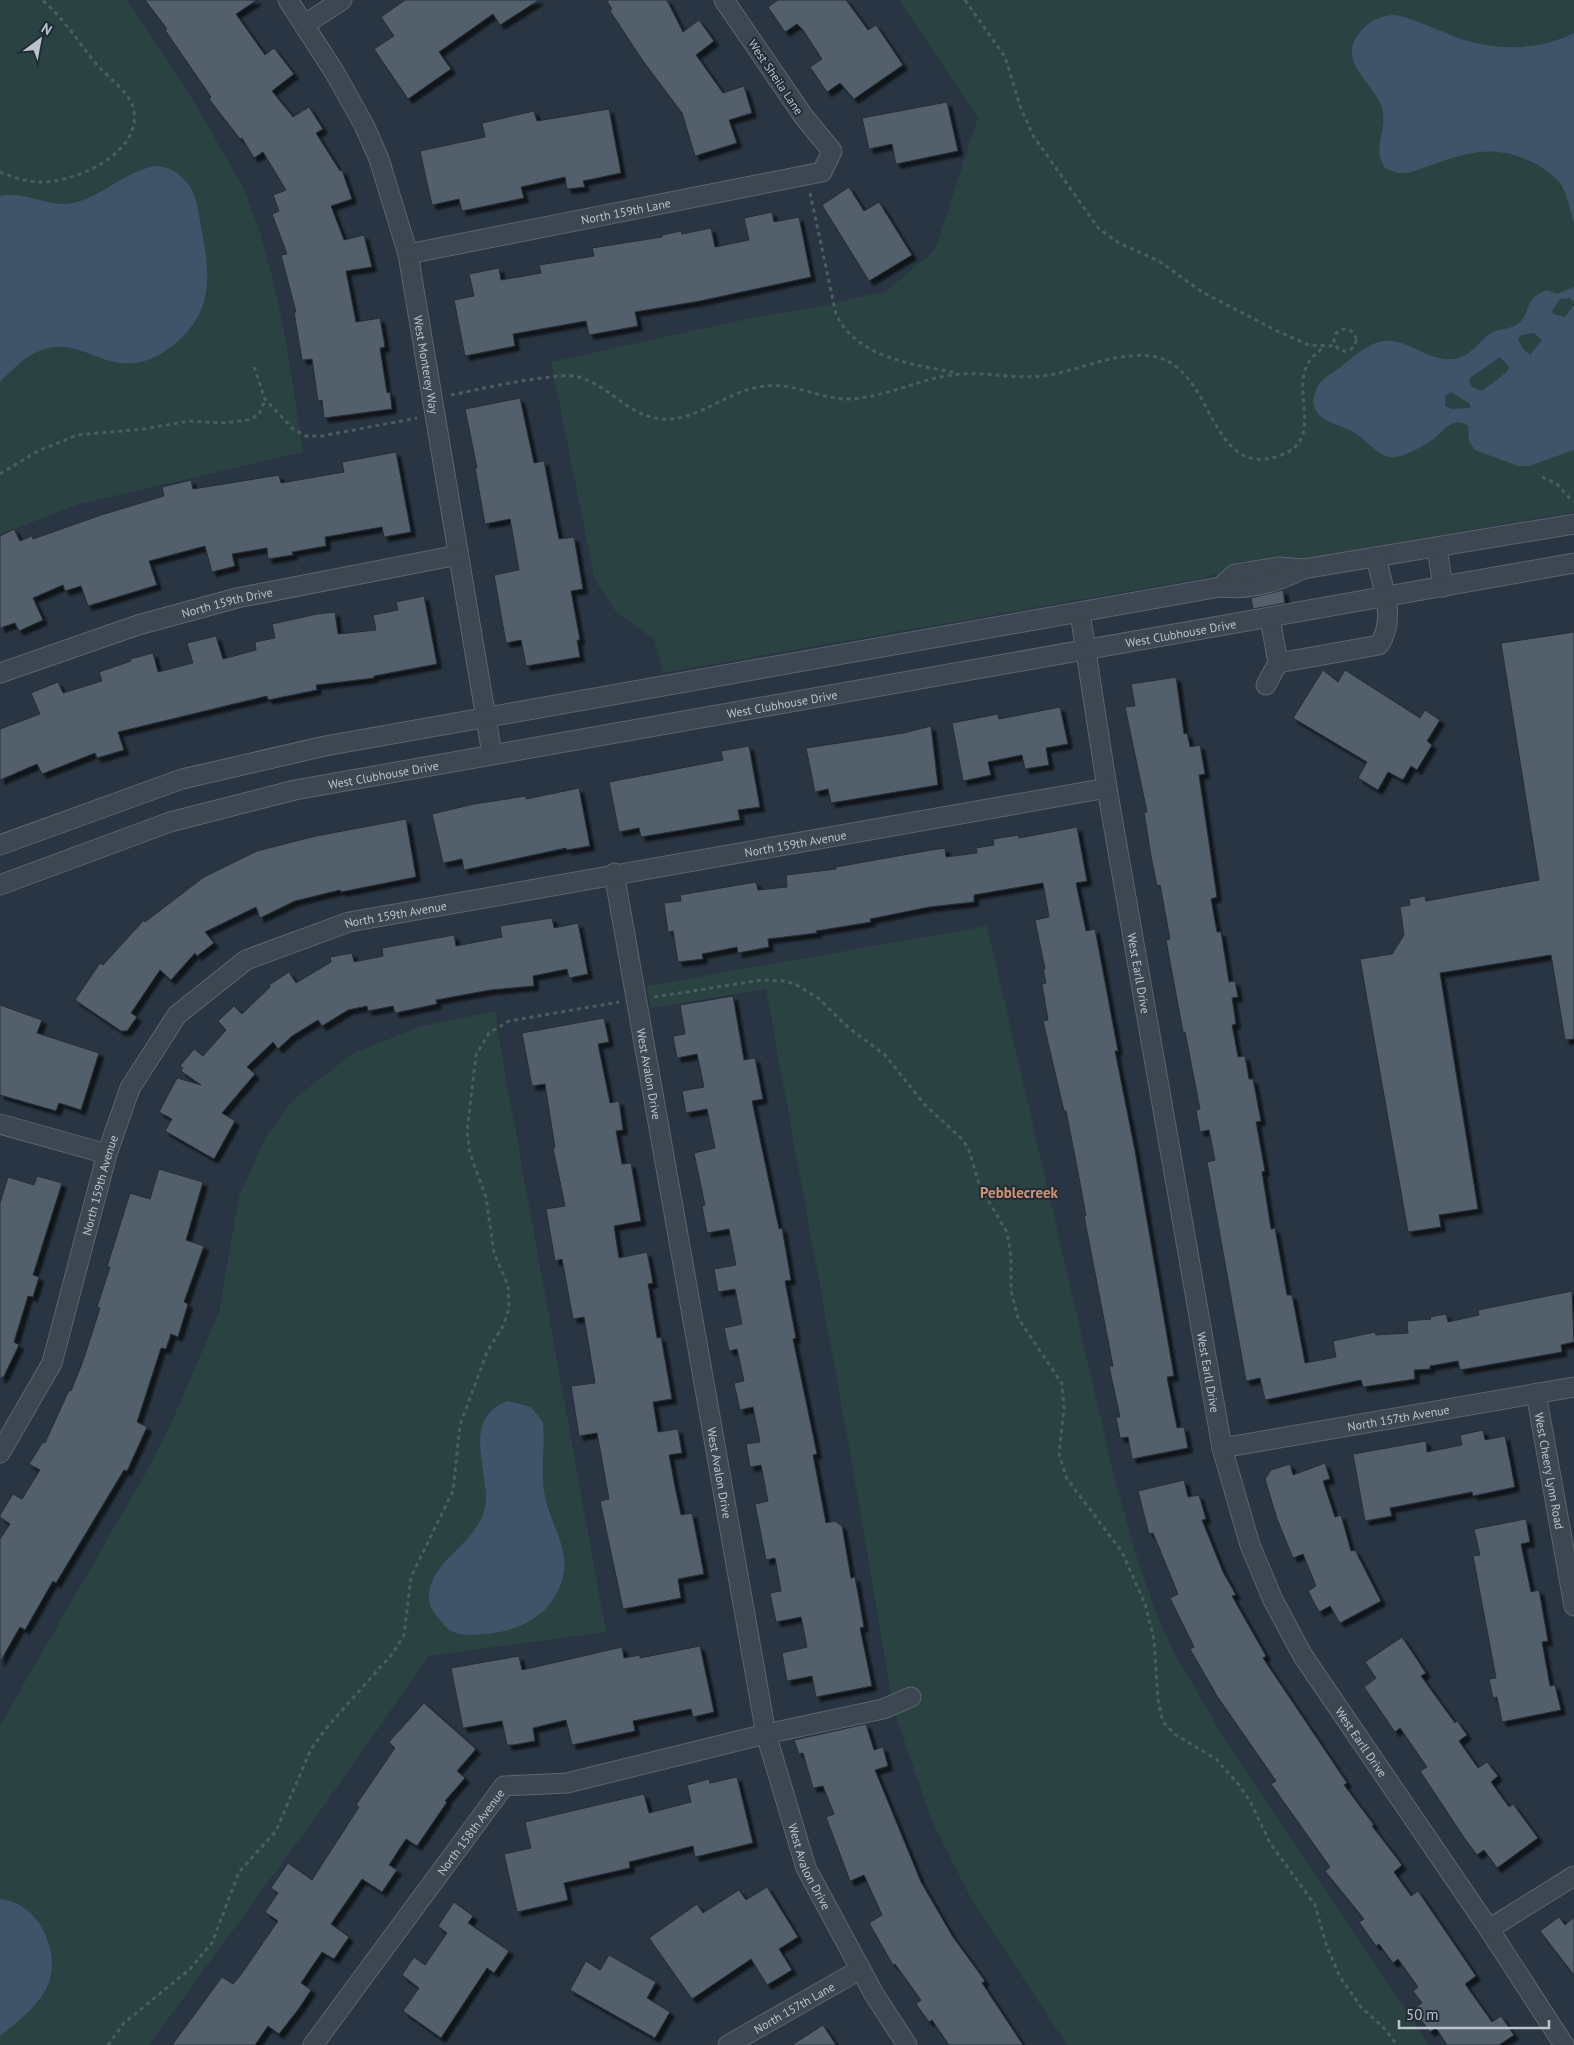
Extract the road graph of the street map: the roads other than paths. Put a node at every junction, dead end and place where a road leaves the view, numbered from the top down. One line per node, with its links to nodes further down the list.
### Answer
1 (288, 0): 4 (street, West Monterey Way)
2 (342, 0): 4 (street)
3 (724, 0): 5 (street, West Sheila Lane)
4 (304, 25): 6 (street, West Monterey Way)
5 (832, 151): 6 (street, North 159th Lane)
6 (408, 254): 9 (street, West Monterey Way)
7 (1574, 524): 8 (street)
8 (1436, 547): 10 (street); 12 (street)
9 (458, 555): 18 (street, North 159th Drive); 20 (street, West Monterey Way)
10 (1376, 557): 13 (street); 14 (street)
11 (1568, 564): 12 (street, West Clubhouse Drive)
12 (1443, 587): 13 (street, West Clubhouse Drive)
13 (1384, 597): 15 (street, West Clubhouse Drive); 17 (street)
14 (1080, 613): 16 (street, West Earll Drive); 20 (street)
15 (1270, 618): 16 (street, West Clubhouse Drive); 17 (street)
16 (1087, 651): 21 (street, West Clubhouse Drive); 22 (street, West Earll Drive)
17 (1278, 663): 19 (street)
18 (0, 673)
19 (1266, 685)
20 (486, 718): 21 (street, West Monterey Way); 23 (street)
21 (492, 754): 25 (street, West Clubhouse Drive)
22 (1107, 788): 24 (street, North 159th Avenue); 30 (street, West Earll Drive)
23 (0, 845)
24 (614, 874): 27 (street, North 159th Avenue); 34 (street, West Avalon Drive)
25 (0, 885)
26 (0, 1124): 27 (street)
27 (107, 1154): 31 (street, North 159th Avenue)
28 (1574, 1387): 29 (street, North 157th Avenue)
29 (1536, 1393): 30 (street, North 157th Avenue); 32 (street, West Cheery Lynn Road)
30 (1222, 1448): 36 (street, West Earll Drive)
31 (0, 1453)
32 (1574, 1606)
33 (912, 1697): 34 (street)
34 (766, 1734): 37 (street, West Avalon Drive); 38 (street, North 158th Avenue)
35 (1574, 1876): 36 (street)
36 (1489, 1929): 41 (street, West Earll Drive)
37 (861, 1969): 39 (street, North 157th Lane); 40 (street, West Avalon Drive)
38 (313, 2045)
39 (728, 2045)
40 (907, 2045)
41 (1564, 2045)

